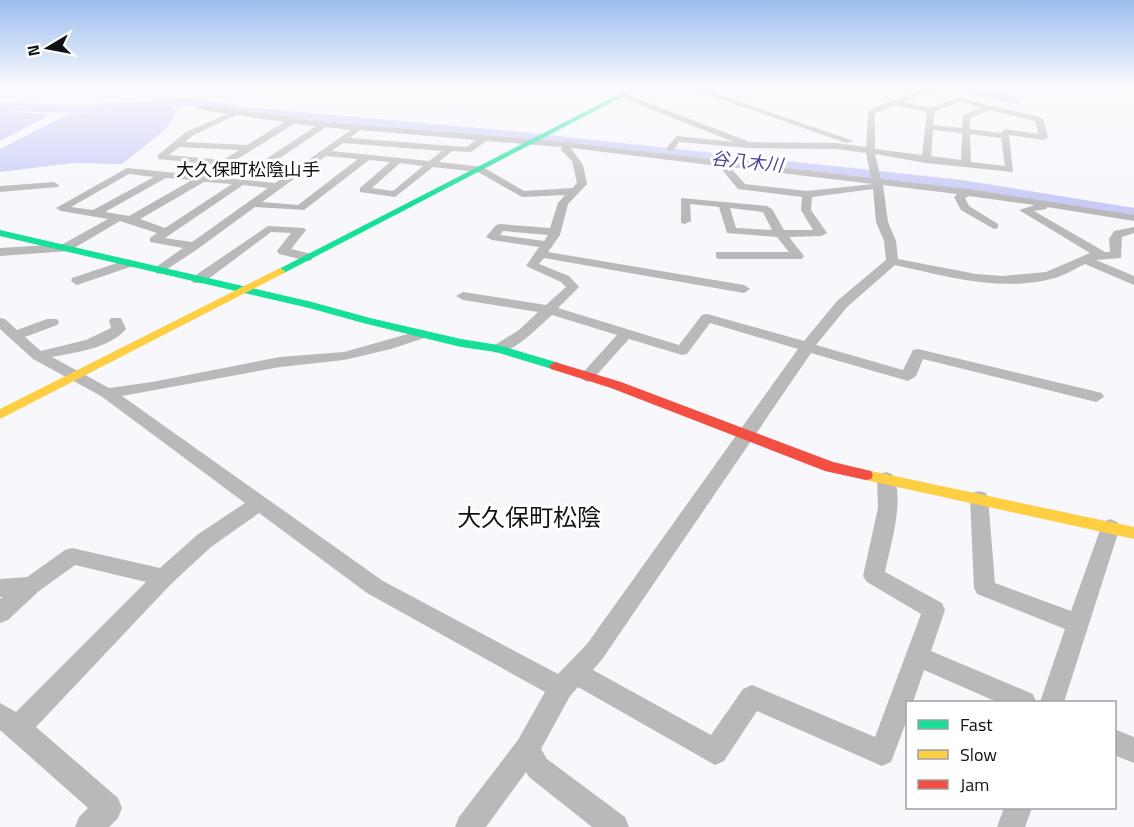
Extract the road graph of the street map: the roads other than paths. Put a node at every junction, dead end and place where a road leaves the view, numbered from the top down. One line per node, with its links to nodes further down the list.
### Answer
1 (209, 125): 21 (street)
2 (286, 125): 23 (street)
3 (324, 125): 34 (street)
4 (336, 125): 12 (street)
5 (565, 125): 16 (street)
6 (696, 125): 22 (street)
7 (800, 125): 25 (street)
8 (871, 125): 25 (street)
9 (966, 125): 14 (street)
10 (1004, 125): 15 (street)
11 (1041, 125): 15 (street)
12 (361, 126): 17 (street); 18 (street)
13 (929, 127): 14 (street); 30 (street)
14 (966, 132): 15 (street); 33 (street)
15 (1005, 134): 33 (street)
16 (545, 135): 19 (street); 20 (street)
17 (484, 138): 19 (street); 24 (street)
18 (344, 140): 24 (street); 26 (street)
19 (532, 142): 20 (street); 35 (street)
20 (570, 142): 27 (street); 27 (street); 44 (street)
21 (178, 144): 23 (street); 31 (street)
22 (749, 145): 25 (street); 27 (street)
23 (248, 148): 31 (street)
24 (449, 149): 32 (street)
25 (870, 151): 30 (street); 39 (street)
26 (326, 153): 28 (street); 36 (street)
27 (720, 154): 39 (street); 46 (street)
28 (367, 157): 29 (street); 47 (street)
29 (398, 160): 32 (street); 32 (street)
30 (926, 160): 33 (street)
31 (224, 163): 34 (street)
32 (431, 164): 35 (street)
33 (966, 165)
34 (262, 166): 36 (street)
35 (480, 169): 44 (street); 66 (street)
36 (302, 170): 42 (street)
37 (164, 175): 38 (street); 50 (street); 50 (street)
38 (201, 178): 40 (street); 53 (street)
39 (876, 179): 45 (street); 46 (street); 68 (street)
40 (242, 183): 42 (street); 58 (street)
41 (54, 185): 43 (street)
42 (279, 186): 47 (street)
43 (0, 189)
44 (576, 191): 60 (street)
45 (968, 192): 49 (street); 55 (street)
46 (807, 194): 59 (street)
47 (254, 204): 61 (street)
48 (724, 204): 54 (street); 59 (street); 59 (street)
49 (1057, 204): 52 (street); 65 (street)
50 (94, 214): 51 (street)
51 (118, 218): 53 (street); 62 (street)
52 (1134, 218)
53 (131, 220): 58 (street)
54 (685, 221)
55 (994, 225)
56 (1134, 230): 65 (street)
57 (0, 232): 62 (street)
58 (165, 232): 61 (street)
59 (780, 234): 64 (street)
60 (548, 244): 75 (street); 79 (street)
61 (195, 246): 70 (street)
62 (63, 247): 63 (street); 69 (street)
63 (0, 252)
64 (720, 255)
65 (1102, 256): 67 (street)
66 (308, 257): 71 (street); 76 (street)
67 (1083, 259): 68 (street); 73 (street)
68 (892, 261): 86 (street)
69 (129, 263): 70 (street); 72 (street)
70 (160, 270): 71 (street)
71 (198, 280): 76 (street)
72 (77, 281)
73 (1134, 281)
74 (1134, 287): 77 (street)
75 (744, 289)
76 (243, 290): 83 (street); 89 (street)
77 (1134, 293)
78 (463, 296): 79 (street)
79 (551, 310): 84 (street); 87 (street)
80 (116, 321): 88 (street)
81 (52, 322): 85 (street)
82 (1, 324): 85 (street)
83 (423, 334): 87 (street); 91 (street)
84 (626, 334): 86 (street); 90 (street)
85 (15, 336): 88 (street)
86 (808, 346): 92 (street); 94 (street)
87 (498, 349): 90 (street)
88 (38, 356): 89 (street)
89 (74, 376): 91 (street); 93 (street)
90 (587, 377): 94 (street)
91 (107, 393): 97 (street)
92 (1096, 397)
93 (0, 415)
94 (744, 435): 95 (street); 106 (street)
95 (886, 479): 96 (street); 105 (street)
96 (979, 498): 98 (street); 104 (street)
97 (258, 504): 100 (street); 106 (street)
98 (1110, 527): 99 (street); 104 (street)
99 (1134, 533)
100 (164, 578): 101 (street); 109 (street)
101 (31, 585): 102 (street); 103 (street)
102 (0, 588)
103 (0, 613)
104 (1078, 624): 108 (street)
105 (917, 656): 106 (street); 107 (street)
106 (568, 680): 111 (street)
107 (1022, 701)
108 (1052, 701)
109 (9, 722): 114 (street)
110 (1116, 743): 112 (street)
111 (527, 749): 115 (street); 116 (street)
112 (1134, 750)
113 (1017, 809): 117 (street)
114 (89, 827)
115 (469, 827)
116 (615, 827)
117 (1011, 827)

